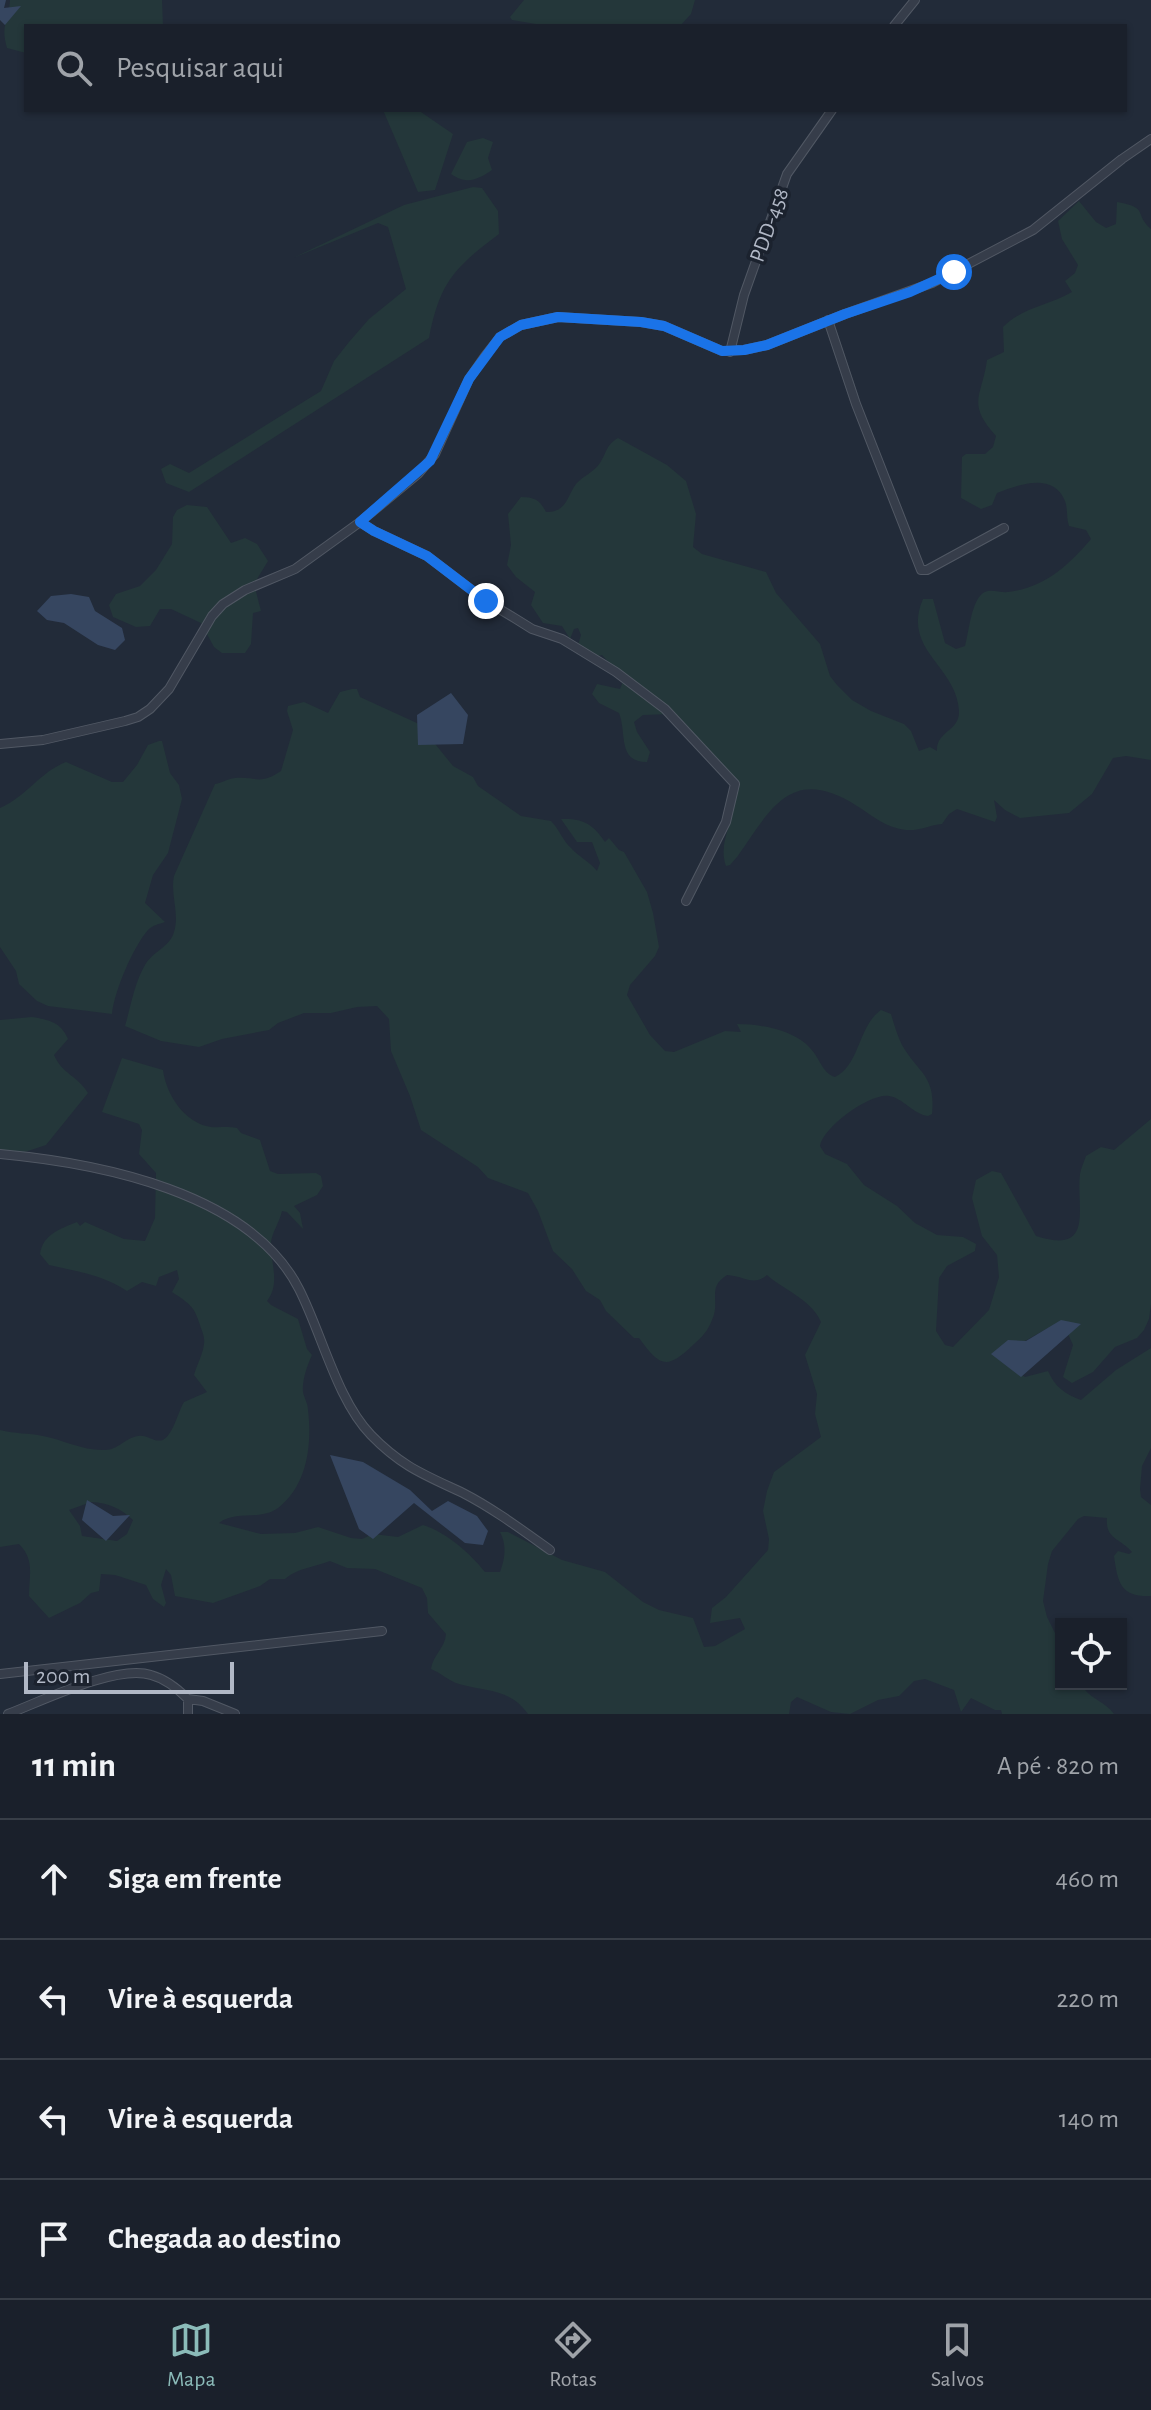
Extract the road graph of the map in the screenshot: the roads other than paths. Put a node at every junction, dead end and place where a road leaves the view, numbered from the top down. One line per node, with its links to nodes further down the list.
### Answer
1 (915, 0): 2 (street)
2 (896, 24)
3 (831, 112): 6 (street, PDD-458 / PDD-458)
4 (1151, 139): 5 (street)
5 (828, 320): 6 (street); 8 (street)
6 (730, 352): 7 (street)
7 (360, 522): 9 (street); 10 (street)
8 (1004, 528)
9 (0, 744)
10 (686, 901)
11 (0, 1154): 12 (street)
12 (550, 1550)
13 (382, 1631): 14 (street)
14 (0, 1674)
15 (188, 1699): 16 (street); 17 (street); 18 (street)
16 (8, 1714)
17 (188, 1714)
18 (235, 1714)

